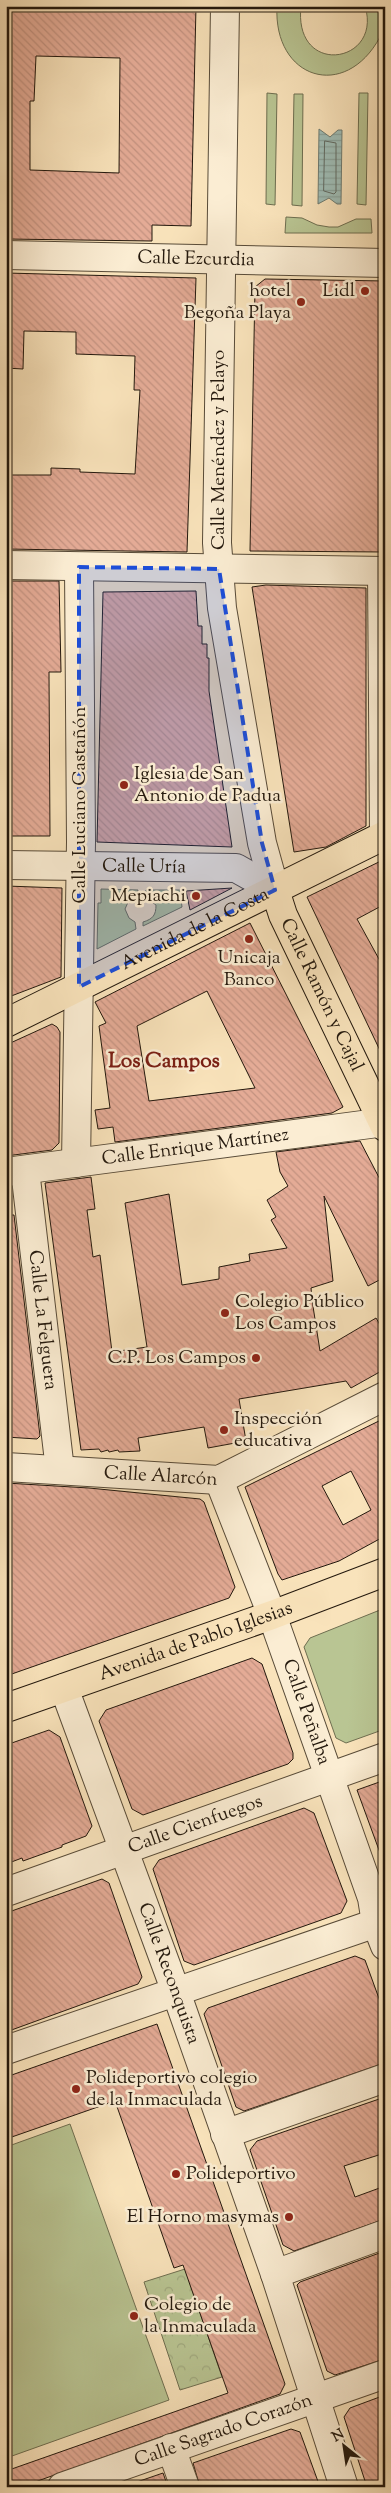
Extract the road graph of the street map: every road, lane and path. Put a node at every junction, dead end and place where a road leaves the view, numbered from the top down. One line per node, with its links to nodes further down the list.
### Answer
1 (226, 6): 3 (street, Calle Menéndez y Pelayo)
2 (6, 255): 3 (street, Calle Ezcurdia)
3 (222, 261): 4 (street, Calle Ezcurdia); 7 (street, Calle Menéndez y Pelayo)
4 (385, 263)
5 (6, 565): 6 (street)
6 (79, 567): 7 (street); 11 (street, Calle Luciano Castañón)
7 (219, 569): 8 (street); 12 (street, Calle Menéndez y Pelayo)
8 (384, 571): 9 (street)
9 (384, 835): 12 (main road, Avenida de la Costa)
10 (6, 865): 11 (street, Calle Uría)
11 (80, 866): 12 (street, Calle Uría); 13 (street, Calle Luciano Castañón)
12 (275, 890): 13 (main road, Avenida de la Costa); 15 (main road, Calle Ramón y Cajal)
13 (78, 987): 14 (main road, Avenida de la Costa); 16 (street, Calle Luciano Castañón)
14 (6, 1023)
15 (384, 1124): 16 (street, Calle Enrique Martínez)
16 (76, 1163): 17 (street, Calle Enrique Martínez)
17 (16, 1171): 20 (street, Calle La Felguera)
18 (385, 1396): 21 (street, Calle Alarcón)
19 (6, 1467): 20 (street, Calle Alarcón)
20 (60, 1470): 21 (street, Calle Alarcón)
21 (219, 1480): 23 (street, Calle Peñalba)
22 (385, 1572): 23 (main road, Avenida de Pablo Iglesias)
23 (272, 1615): 24 (main road, Avenida de Pablo Iglesias); 27 (street, Calle Peñalba)
24 (64, 1688): 25 (main road, Avenida de Pablo Iglesias); 28 (street, Calle Reconquista)
25 (6, 1708)
26 (385, 1757): 27 (street, Calle Cienfuegos)
27 (328, 1777): 28 (street, Calle Cienfuegos); 30 (street, Calle Peñalba)
28 (124, 1850): 29 (street, Calle Cienfuegos); 31 (street, Calle Reconquista)
29 (6, 1892)
30 (382, 1930): 31 (street)
31 (176, 1992): 32 (street); 34 (street, Calle Reconquista)
32 (6, 2050)
33 (385, 2078): 34 (street)
34 (224, 2134): 36 (street, Calle Reconquista)
35 (385, 2234): 36 (street)
36 (275, 2274): 38 (street, Calle Reconquista)
37 (385, 2374): 38 (street, Calle Sagrado Corazón)
38 (314, 2397): 39 (street, Calle Sagrado Corazón); 42 (street, Calle Reconquista)
39 (172, 2448): 40 (street, Calle Sagrado Corazón); 41 (street)
40 (62, 2487)
41 (185, 2487)
42 (344, 2487)

